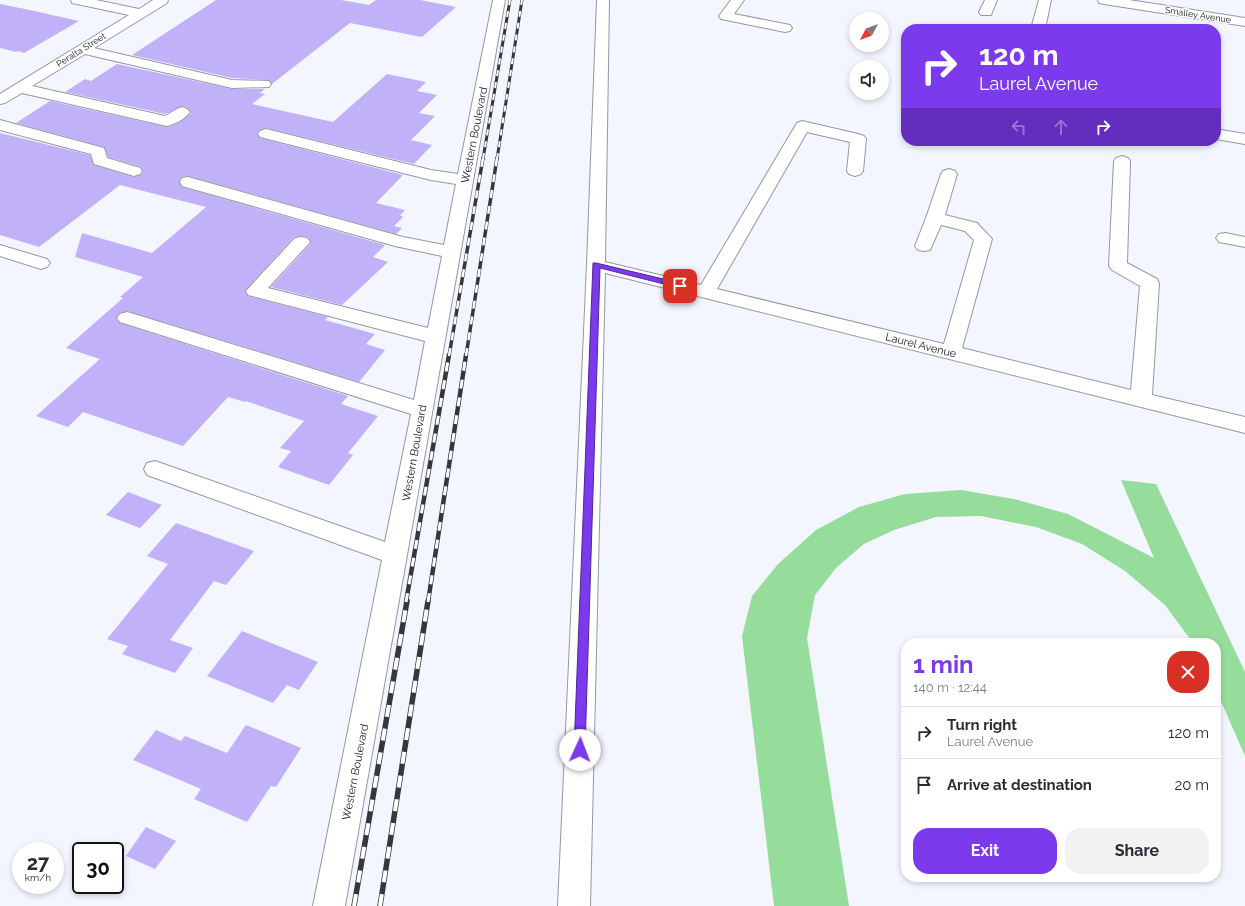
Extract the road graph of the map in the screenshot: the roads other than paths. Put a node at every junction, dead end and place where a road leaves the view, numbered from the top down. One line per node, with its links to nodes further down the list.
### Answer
1 (77, 0): 8 (street)
2 (162, 0): 8 (street, Peralta Street)
3 (499, 0): 25 (street, Western Boulevard)
4 (603, 0): 35 (street)
5 (738, 0): 11 (street)
6 (1045, 0): 10 (street)
7 (1104, 0): 9 (street, Smalley Avenue)
8 (141, 13): 12 (street, Peralta Street)
9 (1245, 22)
10 (1039, 24)
11 (785, 28)
12 (82, 49): 13 (street); 14 (street, Peralta Street)
13 (264, 84)
14 (19, 88): 15 (street, Peralta Street); 16 (street)
15 (0, 100)
16 (182, 112)
17 (0, 125): 22 (street)
18 (266, 134): 25 (street)
19 (1221, 135): 20 (street)
20 (1245, 139)
21 (1122, 161): 40 (street)
22 (134, 171)
23 (855, 171): 36 (street)
24 (949, 174): 27 (street)
25 (465, 180): 33 (street, Western Boulevard)
26 (188, 182): 33 (street)
27 (935, 218): 31 (street); 39 (street)
28 (1225, 238): 30 (street)
29 (301, 242): 38 (street)
30 (1245, 242)
31 (924, 246)
32 (0, 250): 34 (street)
33 (452, 252): 38 (street, Western Boulevard)
34 (41, 263)
35 (596, 265): 36 (street, Laurel Avenue); 46 (street)
36 (706, 292): 39 (street, Laurel Avenue)
37 (127, 318): 41 (street)
38 (436, 337): 41 (street, Western Boulevard)
39 (951, 353): 40 (street, Laurel Avenue)
40 (1141, 400): 42 (street, Laurel Avenue)
41 (422, 410): 44 (street, Western Boulevard)
42 (1245, 426)
43 (155, 469): 44 (street)
44 (395, 555): 45 (street, Western Boulevard)
45 (329, 906)
46 (574, 906)

